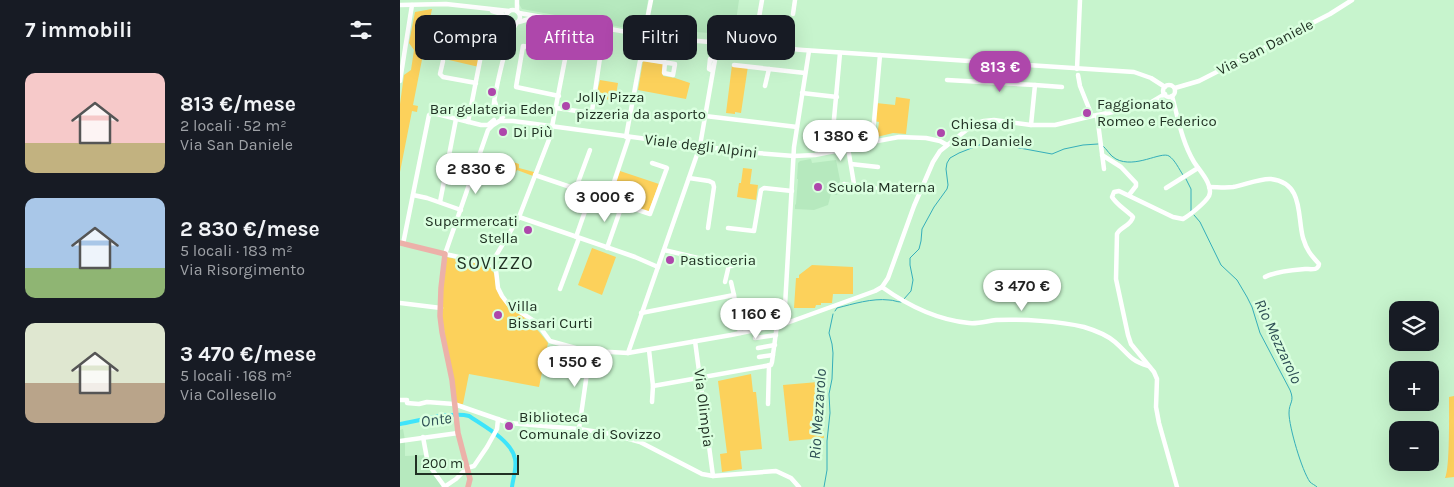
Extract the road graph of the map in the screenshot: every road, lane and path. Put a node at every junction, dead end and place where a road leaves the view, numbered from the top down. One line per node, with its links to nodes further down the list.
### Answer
1 (517, 0): 11 (street); 12 (street)
2 (651, 0): 17 (street)
3 (762, 0): 18 (street)
4 (795, 0): 13 (street)
5 (1080, 0): 35 (street)
6 (1352, 0): 46 (street, Via San Daniele)
7 (422, 2): 9 (street); 10 (street)
8 (400, 5): 9 (street)
9 (412, 5): 26 (street)
10 (481, 8): 11 (street); 14 (street)
11 (510, 10): 12 (street); 15 (street)
12 (518, 12): 16 (street); 20 (street)
13 (793, 14)
14 (503, 15)
15 (506, 15)
16 (533, 15)
17 (648, 15)
18 (759, 15)
19 (526, 20): 20 (street)
20 (517, 23)
21 (526, 46): 49 (street)
22 (795, 50): 23 (street)
23 (809, 51): 24 (street); 37 (street)
24 (840, 53): 25 (street); 51 (street)
25 (880, 55): 35 (street); 61 (street)
26 (402, 57): 40 (street)
27 (480, 60): 41 (street)
28 (504, 60): 55 (street)
29 (565, 60): 49 (street)
30 (600, 60): 52 (street)
31 (443, 61): 41 (street)
32 (665, 62): 62 (street)
33 (734, 64): 34 (street)
34 (769, 69): 37 (street); 43 (street)
35 (1077, 69): 45 (street)
36 (713, 71): 53 (street)
37 (805, 73): 47 (street)
38 (1078, 75): 54 (street)
39 (947, 80): 42 (street)
40 (400, 81)
41 (476, 84): 57 (street)
42 (1035, 85): 44 (street); 58 (street)
43 (765, 86)
44 (1062, 87)
45 (1165, 87): 46 (street); 48 (street)
46 (1175, 88): 50 (street)
47 (802, 93): 51 (street); 59 (street)
48 (1165, 94): 50 (street); 54 (street)
49 (559, 96): 52 (street)
50 (1172, 96): 73 (street)
51 (837, 97): 63 (street)
52 (556, 108): 60 (street)
53 (705, 116): 59 (street); 65 (street)
54 (1095, 116): 58 (street); 68 (street)
55 (498, 118): 57 (street, Viale degli Alpini); 60 (street, Viale degli Alpini); 90 (street)
56 (456, 119): 57 (street, Viale degli Alpini); 85 (street, Viale degli Alpini); 88 (street)
57 (468, 122)
58 (1031, 125): 64 (street)
59 (797, 127): 69 (street)
60 (553, 128): 62 (street, Viale degli Alpini); 75 (street)
61 (873, 132)
62 (628, 137): 65 (street, Viale degli Alpini); 87 (street)
63 (832, 141)
64 (947, 145): 66 (street, Viale degli Alpini); 104 (street)
65 (700, 146): 69 (street, Viale degli Alpini); 76 (street)
66 (848, 148): 69 (street, Viale degli Alpini); 71 (street)
67 (590, 150): 80 (street)
68 (1102, 155): 74 (street); 86 (street)
69 (794, 156): 83 (street)
70 (652, 163): 89 (street)
71 (851, 164): 72 (street); 78 (street)
72 (878, 167)
73 (1198, 168): 79 (street); 82 (street)
74 (1104, 169)
75 (536, 175): 80 (street); 91 (street)
76 (689, 178): 92 (street); 97 (street)
77 (844, 184): 78 (street)
78 (854, 185): 81 (street)
79 (1209, 187): 86 (street); 101 (street)
80 (576, 188): 84 (street)
81 (875, 188)
82 (1166, 188)
83 (792, 191): 93 (street); 110 (street)
84 (591, 194): 87 (street); 94 (street)
85 (413, 195): 88 (street); 95 (street)
86 (1129, 196): 124 (street)
87 (608, 200): 89 (street)
88 (440, 202): 90 (street)
89 (622, 205): 96 (street)
90 (461, 210): 98 (street)
91 (519, 217): 94 (street); 99 (street)
92 (708, 228)
93 (728, 228)
94 (578, 237): 96 (street); 105 (street)
95 (402, 243): 98 (main road)
96 (607, 248): 100 (street)
97 (664, 250): 100 (street); 102 (street)
98 (445, 254): 99 (street); 108 (main road)
99 (491, 264): 119 (street)
100 (658, 267): 109 (street)
101 (1265, 277)
102 (725, 282)
103 (731, 282): 106 (street)
104 (882, 287): 110 (street); 124 (street)
105 (560, 290)
106 (734, 295): 109 (street); 112 (street)
107 (400, 303): 108 (street)
108 (441, 308): 130 (main road)
109 (641, 313): 120 (street)
110 (784, 324): 111 (street)
111 (777, 325): 112 (street); 113 (street)
112 (740, 333): 115 (street)
113 (776, 335): 114 (street); 116 (street)
114 (755, 338)
115 (695, 341): 118 (street); 125 (street, Via Olimpia)
116 (775, 345): 117 (street); 121 (street)
117 (758, 348)
118 (649, 350): 120 (street); 126 (street)
119 (590, 352): 120 (street); 132 (street)
120 (628, 353)
121 (773, 355): 122 (street); 123 (street)
122 (759, 357)
123 (769, 365): 125 (street); 129 (street)
124 (1150, 366): 141 (street)
125 (700, 378): 126 (street); 137 (street, Via Olimpia)
126 (653, 386): 128 (street)
127 (400, 400): 130 (street)
128 (652, 402)
129 (768, 404)
130 (454, 407): 131 (street); 133 (main road)
131 (498, 420): 132 (street); 136 (street)
132 (579, 429): 137 (street)
133 (458, 433): 134 (street); 136 (main road)
134 (423, 437): 135 (street); 138 (street)
135 (400, 441)
136 (468, 468): 138 (street); 139 (main road)
137 (712, 476): 140 (street)
138 (444, 487)
139 (468, 487)
140 (799, 487)
141 (1177, 487)

